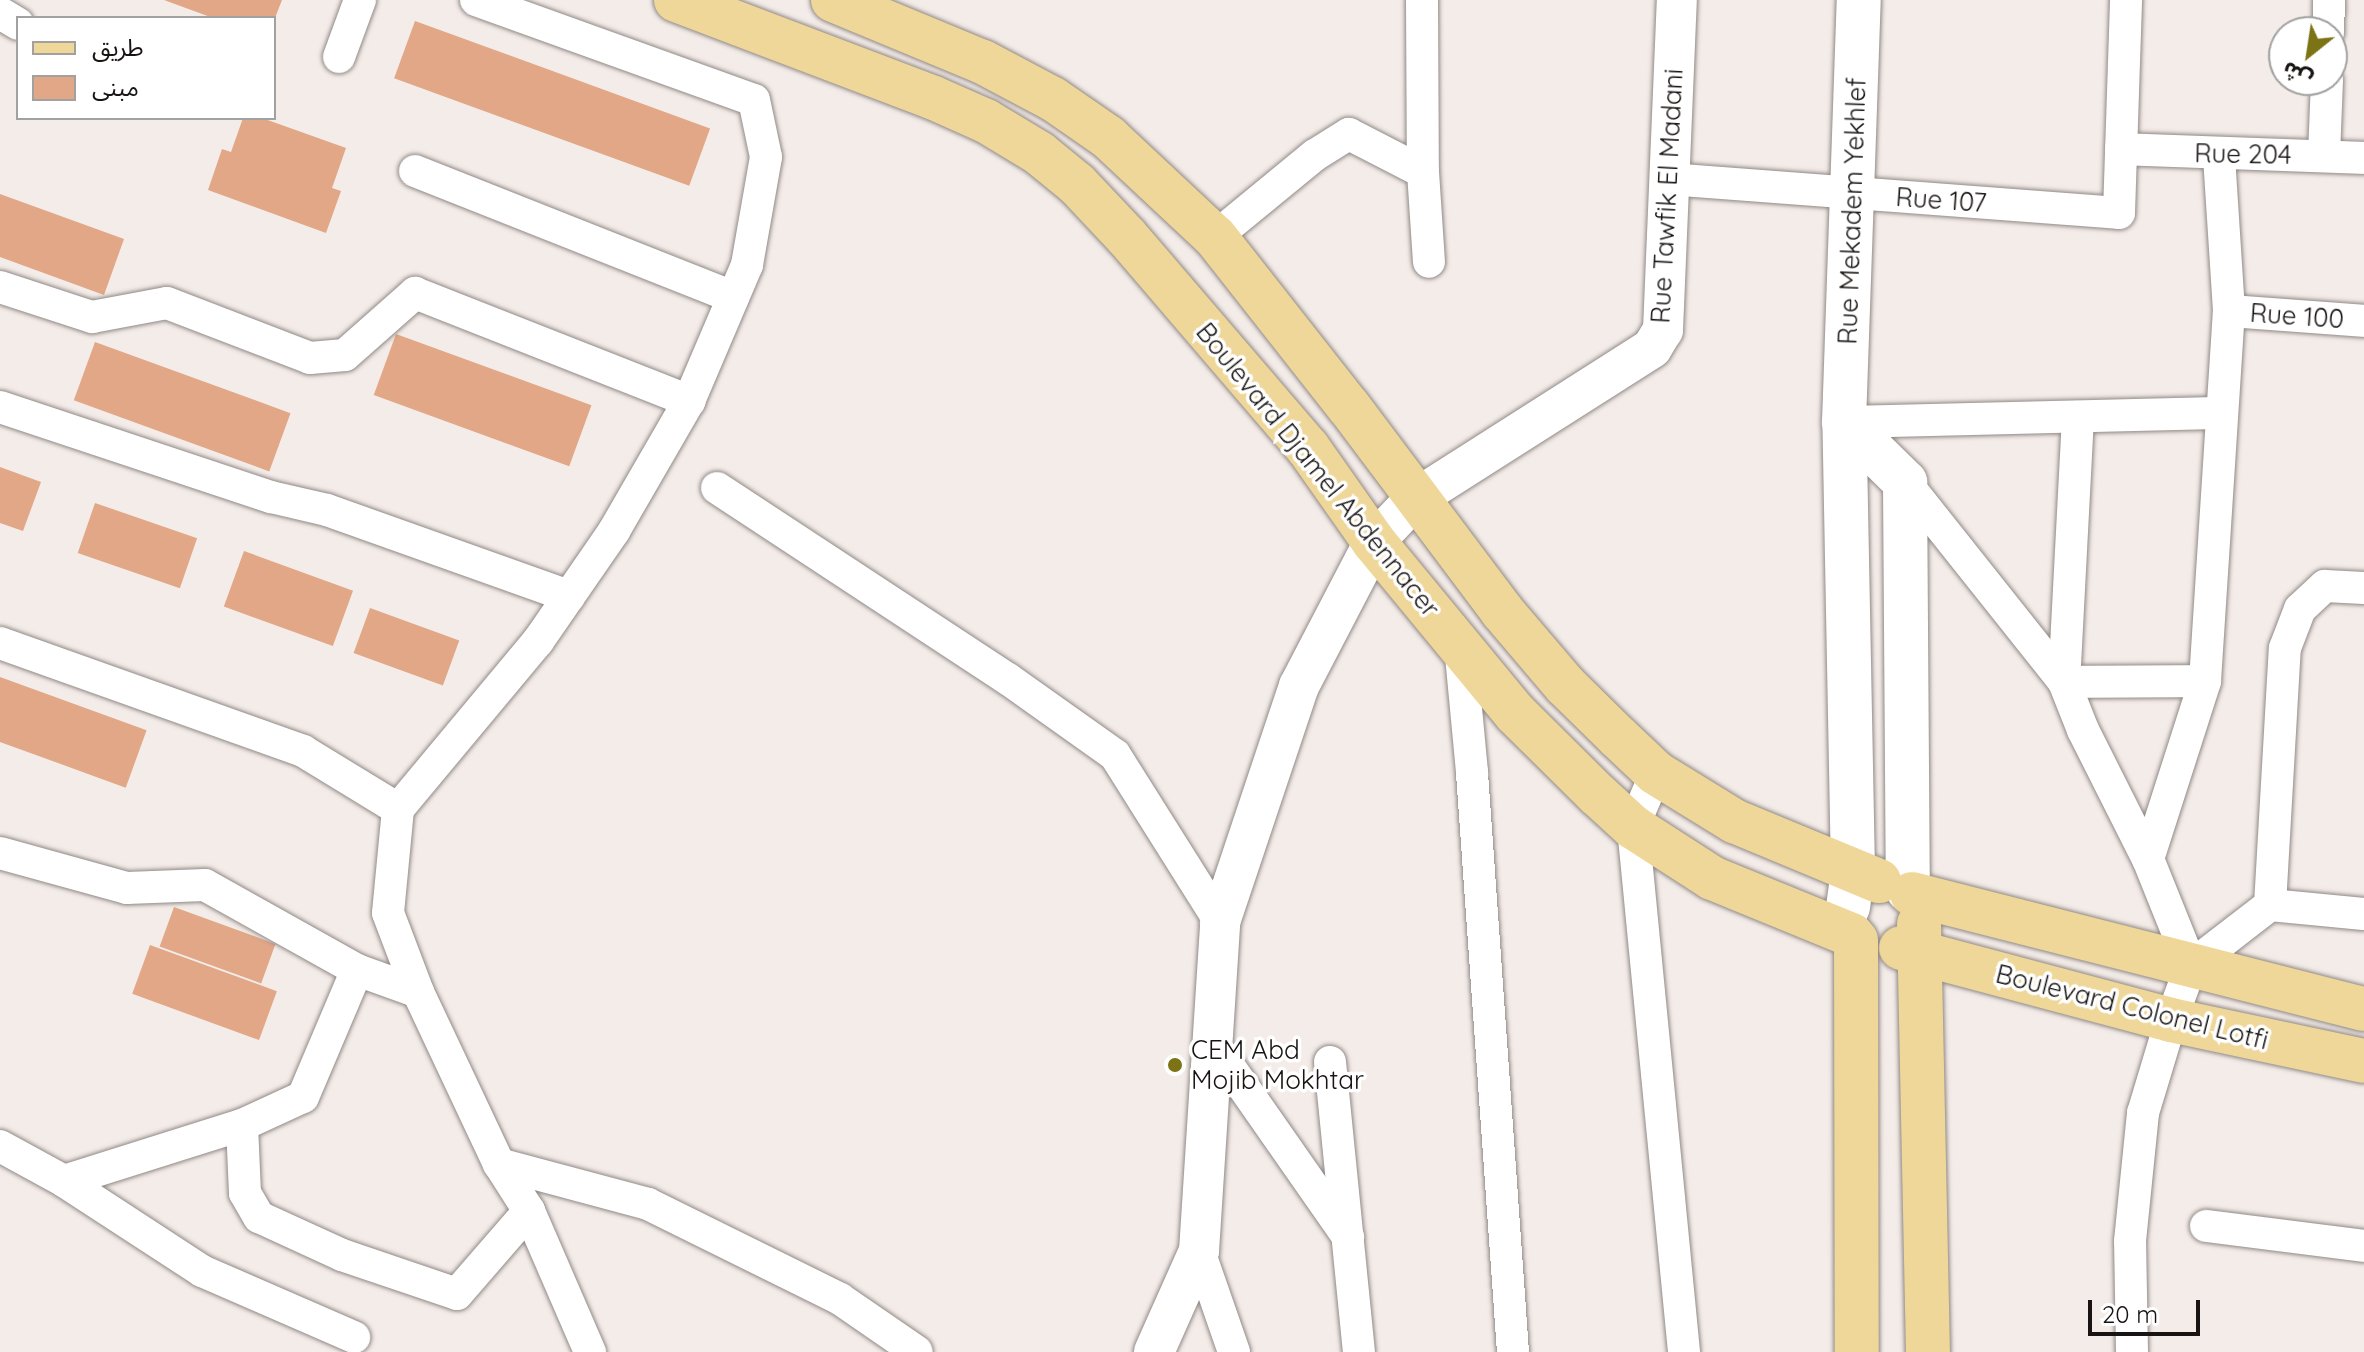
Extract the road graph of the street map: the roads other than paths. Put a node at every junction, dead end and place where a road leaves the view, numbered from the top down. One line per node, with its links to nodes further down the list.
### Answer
1 (360, 0): 9 (street)
2 (476, 0): 22 (street)
3 (676, 0): 33 (main road, Boulevard Djamel Abdennacer)
4 (833, 0): 19 (main road)
5 (1422, 0): 16 (street)
6 (1677, 0): 17 (street, Rue Tawfik El Madani)
7 (1859, 0): 18 (main road, Rue Mekadem Yekhlef)
8 (2126, 0): 11 (street)
9 (339, 57)
10 (2326, 96): 13 (street)
11 (2121, 149): 12 (street, Rue 204); 18 (street, Rue 107)
12 (2219, 155): 13 (street, Rue 204); 23 (street)
13 (2324, 155): 14 (street, Rue 204)
14 (2364, 158)
15 (415, 171): 22 (street)
16 (1423, 172): 19 (street); 20 (street)
17 (1668, 179): 18 (street, Rue 107); 32 (street, Rue Tawfik El Madani)
18 (1853, 193): 29 (main road, Rue Mekadem Yekhlef)
19 (1215, 237): 32 (main road)
20 (1429, 262)
21 (0, 287): 25 (street)
22 (733, 297): 25 (street)
23 (2229, 311): 24 (street, Rue 100); 27 (street)
24 (2364, 321)
25 (689, 401): 35 (street)
26 (0, 407): 35 (street)
27 (2221, 413): 28 (street); 38 (street)
28 (2078, 417): 29 (street); 39 (street)
29 (1844, 422): 30 (main road); 46 (main road, Rue Mekadem Yekhlef)
30 (1905, 482): 39 (street); 46 (main road)
31 (717, 488): 48 (street)
32 (1415, 499): 33 (street, Rue Tawfik El Madani); 40 (main road)
33 (1374, 542): 37 (main road, Boulevard Djamel Abdennacer); 48 (street, Rue Tawfik El Madani)
34 (2364, 588): 45 (street)
35 (569, 596): 41 (street)
36 (0, 643): 41 (street)
37 (1460, 645): 42 (main road, Boulevard Djamel Abdennacer); 72 (street)
38 (2205, 681): 39 (street); 44 (street)
39 (2064, 682): 44 (street)
40 (1656, 773): 42 (street); 46 (main road)
41 (398, 809): 51 (street)
42 (1633, 827): 46 (main road, Boulevard Djamel Abdennacer); 73 (street)
43 (0, 853): 50 (street)
44 (2148, 859): 49 (street)
45 (2270, 905): 47 (street); 49 (street)
46 (1885, 914): 49 (main road, Boulevard Colonel Lotfi); 53 (main road, Boulevard Colonel Lotfi); 74 (main road); 75 (main road)
47 (2364, 914)
48 (1220, 922): 54 (street, Rue Tawfik El Madani)
49 (2191, 966): 52 (main road, Boulevard Colonel Lotfi); 53 (street)
50 (357, 970): 51 (street); 57 (street)
51 (418, 992): 59 (street)
52 (2364, 1009)
53 (2171, 1020): 55 (main road, Boulevard Colonel Lotfi); 76 (street)
54 (1212, 1042): 63 (street); 65 (street, Rue Tawfik El Madani)
55 (2364, 1061)
56 (1330, 1062): 63 (street)
57 (242, 1125): 60 (street); 61 (street)
58 (0, 1146): 60 (street)
59 (499, 1164): 61 (street); 68 (street)
60 (64, 1181): 66 (street)
61 (529, 1211): 67 (street)
62 (2206, 1226): 64 (street)
63 (1350, 1240): 71 (street)
64 (2364, 1246)
65 (1199, 1251): 69 (street); 70 (street)
66 (354, 1337)
67 (590, 1352)
68 (917, 1352)
69 (1154, 1352)
70 (1234, 1352)
71 (1359, 1352)
72 (1513, 1352)
73 (1684, 1352)
74 (1857, 1352)
75 (1928, 1352)
76 (2132, 1352)

